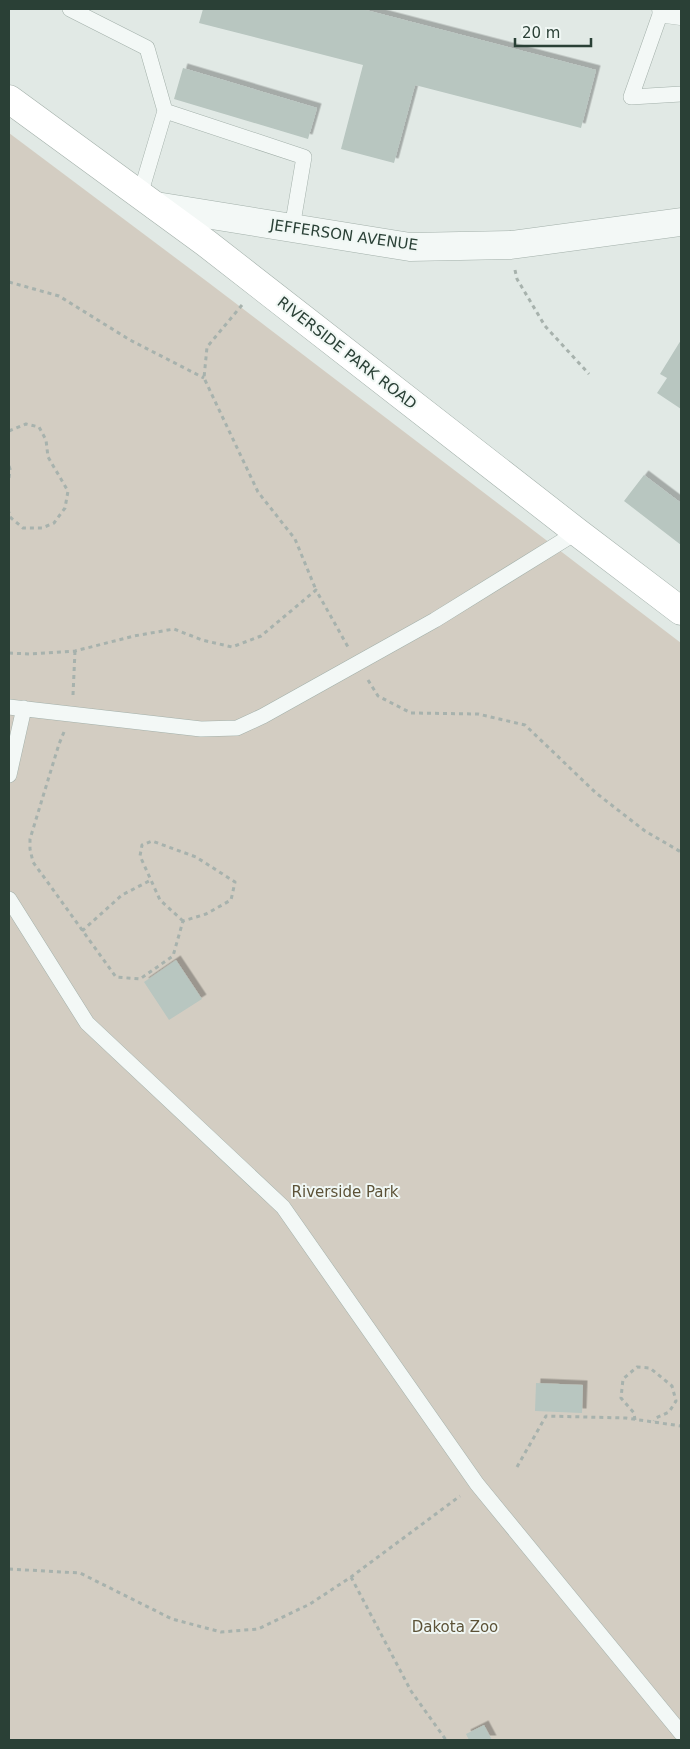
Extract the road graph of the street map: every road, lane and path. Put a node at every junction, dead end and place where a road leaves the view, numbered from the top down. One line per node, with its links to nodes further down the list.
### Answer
1 (70, 9): 6 (lane)
2 (664, 9): 3 (street); 4 (lane)
3 (681, 11)
4 (681, 94)
5 (9, 99): 7 (main road, RIVERSIDE PARK ROAD)
6 (165, 111): 7 (lane); 9 (lane)
7 (148, 200): 9 (street, JEFFERSON AVENUE); 12 (main road, RIVERSIDE PARK ROAD)
8 (681, 222): 10 (street, JEFFERSON AVENUE)
9 (292, 228): 10 (street, JEFFERSON AVENUE)
10 (511, 245): 13 (path)
11 (9, 282): 14 (path)
12 (259, 284): 14 (path); 19 (main road, RIVERSIDE PARK ROAD)
13 (589, 374)
14 (204, 378): 20 (path)
15 (9, 431): 18 (path)
16 (9, 468): 17 (path)
17 (9, 478)
18 (9, 512)
19 (577, 532): 21 (main road, RIVERSIDE PARK ROAD); 24 (lane)
20 (316, 590): 22 (path); 24 (path)
21 (681, 611)
22 (74, 650): 23 (path); 27 (path)
23 (9, 653)
24 (358, 664): 27 (lane); 29 (path)
25 (9, 707): 26 (lane)
26 (24, 708): 27 (lane); 28 (lane)
27 (70, 714): 33 (path)
28 (9, 775)
29 (681, 852)
30 (151, 880): 32 (path); 32 (path); 33 (path)
31 (9, 899): 38 (lane)
32 (184, 921): 33 (path)
33 (82, 931)
34 (635, 1420): 35 (path); 35 (path); 37 (path)
35 (654, 1421): 36 (path)
36 (681, 1426)
37 (517, 1467)
38 (477, 1484): 40 (path); 41 (lane)
39 (9, 1569): 40 (path)
40 (351, 1577): 42 (path)
41 (681, 1733)
42 (446, 1740)

